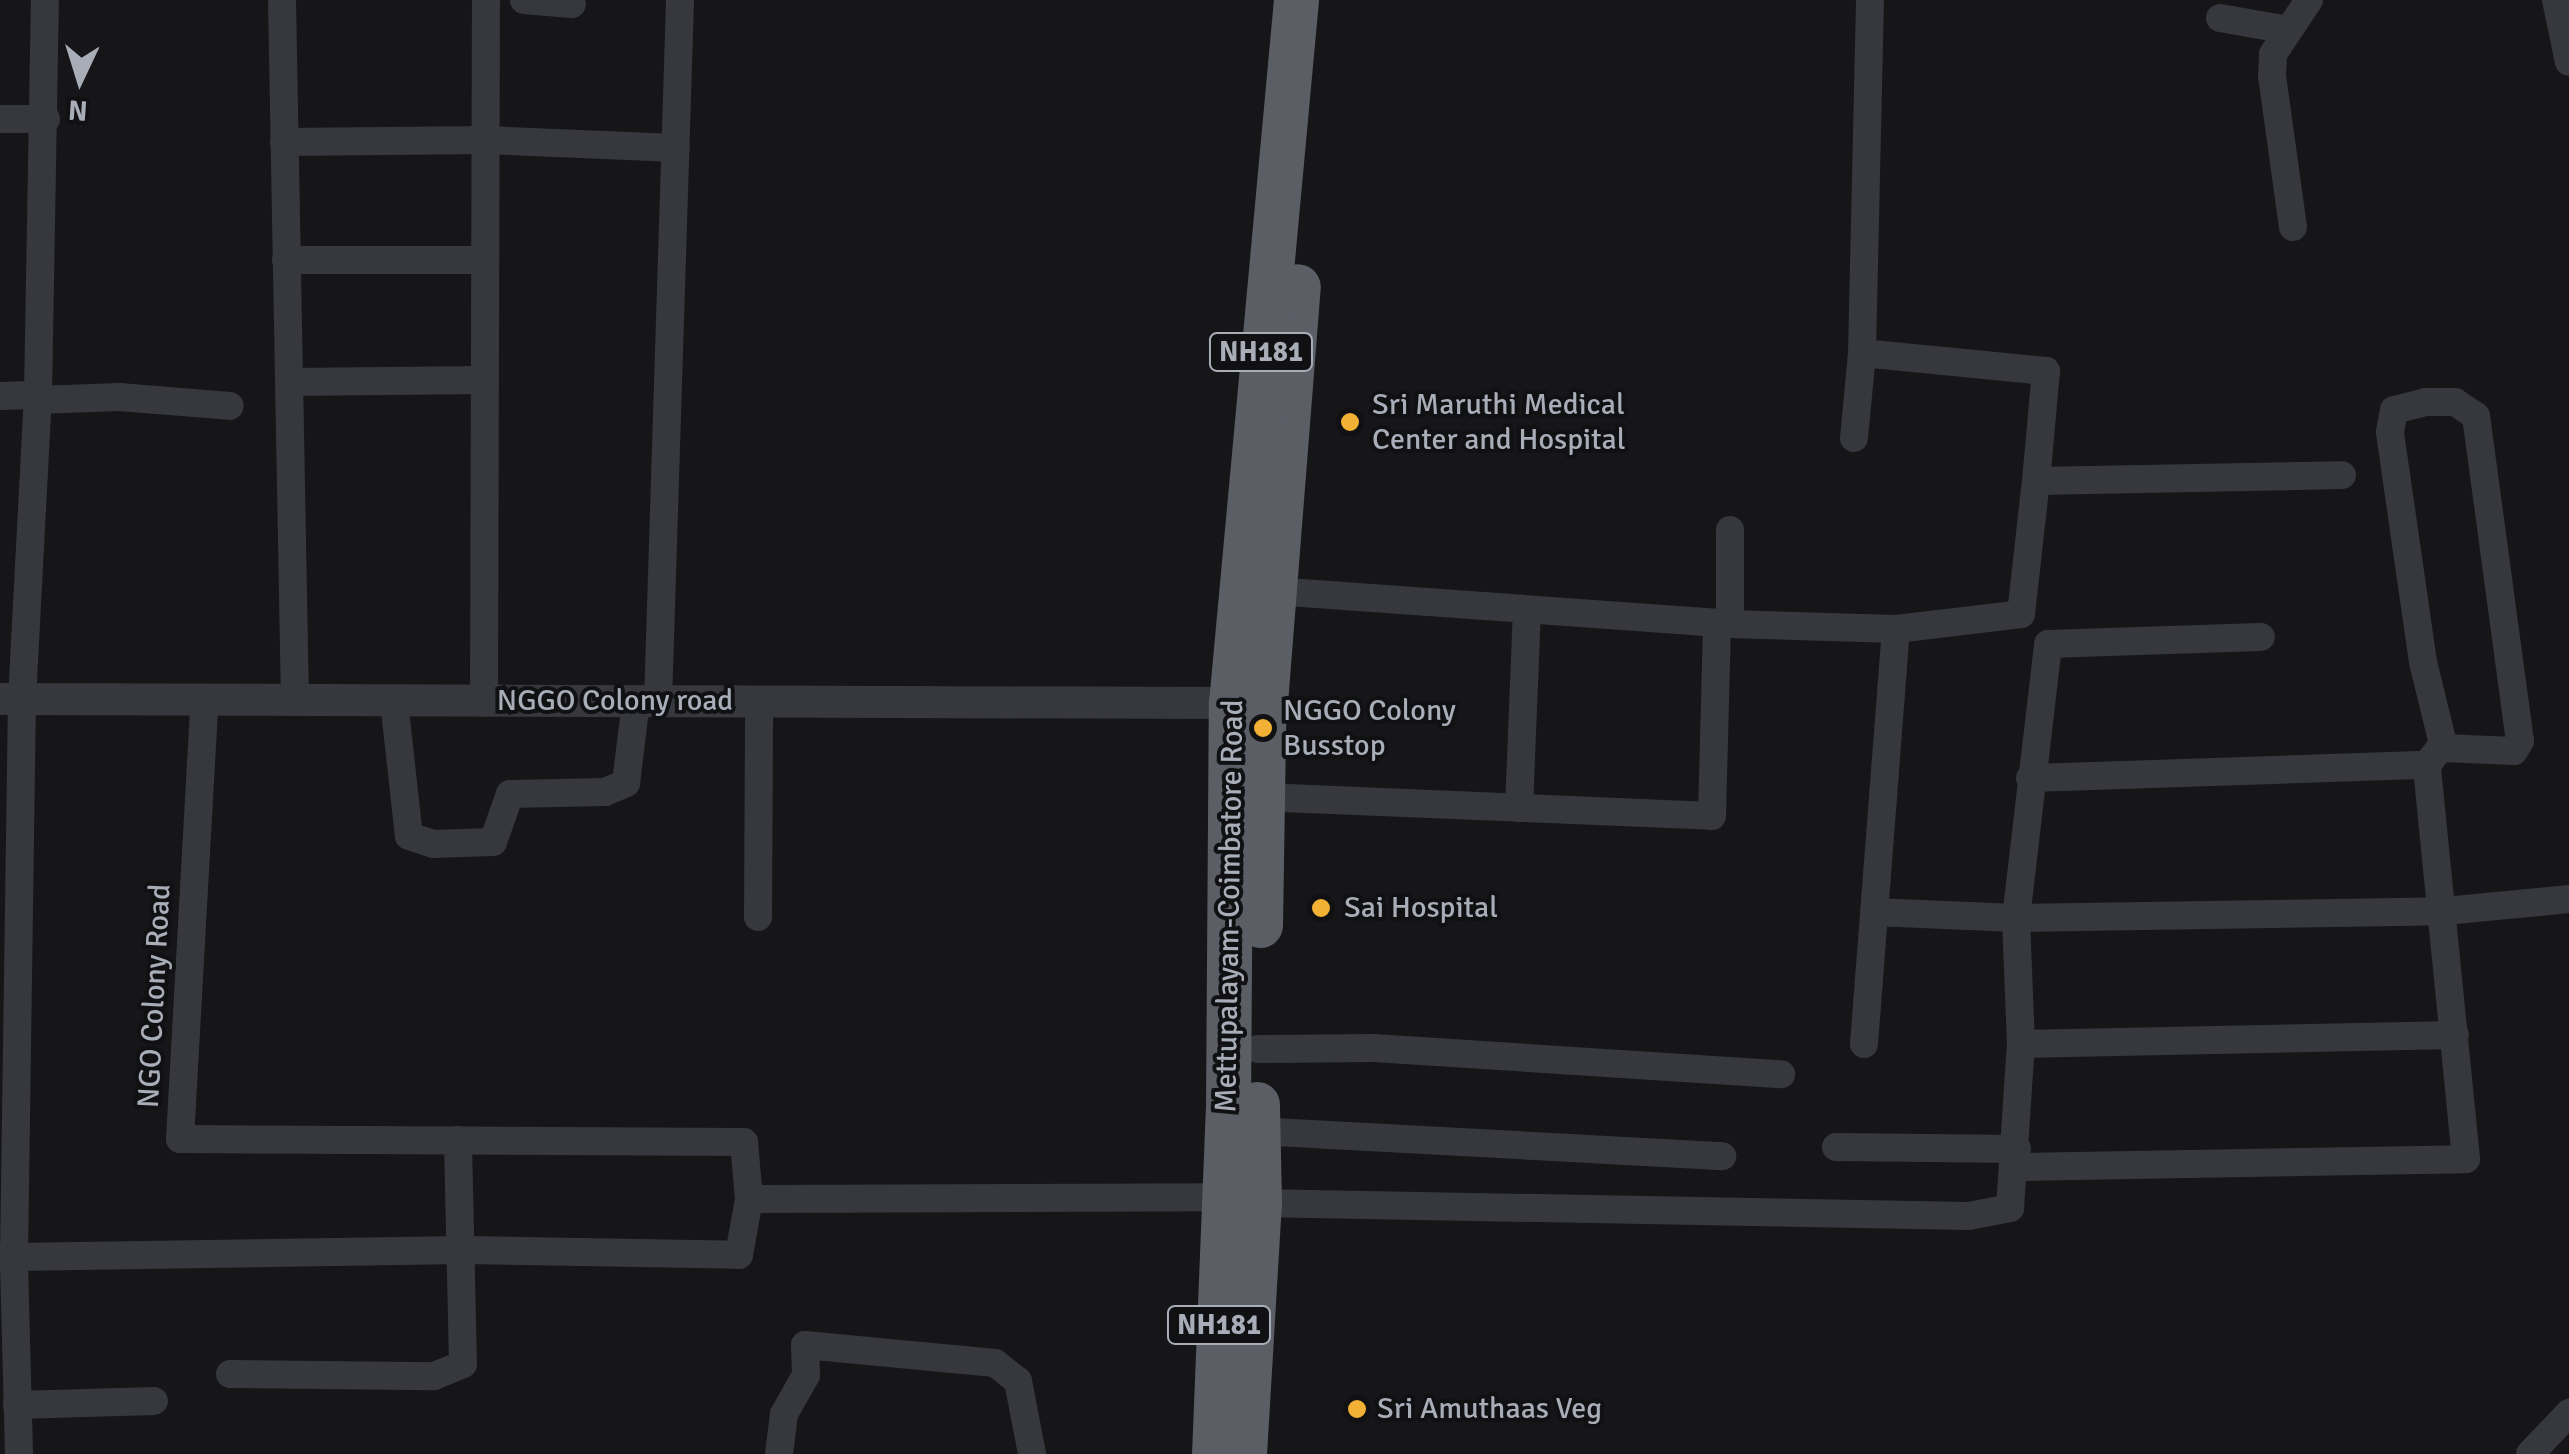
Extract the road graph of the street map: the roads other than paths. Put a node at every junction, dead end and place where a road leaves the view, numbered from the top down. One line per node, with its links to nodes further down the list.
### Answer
1 (45, 0): 16 (street)
2 (282, 0): 18 (street)
3 (486, 0): 17 (street)
4 (524, 0): 11 (street)
5 (680, 0): 19 (street)
6 (1296, 0): 45 (highway, Mettupalayam-Coimbatore Road / NH181)
7 (1324, 0): 33 (highway, NH181)
8 (1870, 0): 23 (street)
9 (2308, 0): 13 (street)
10 (2556, 0): 14 (street)
11 (572, 4)
12 (2220, 18): 13 (street)
13 (2288, 30): 20 (street)
14 (2569, 62)
15 (0, 118): 16 (street)
16 (46, 120): 27 (street)
17 (486, 140): 18 (street); 19 (street); 22 (street)
18 (284, 142): 21 (street)
19 (676, 148): 43 (street)
20 (2293, 227)
21 (286, 260): 22 (street); 25 (street)
22 (485, 260): 24 (street)
23 (1862, 353): 29 (street); 31 (street)
24 (485, 380): 25 (street); 42 (street)
25 (288, 382): 40 (street)
26 (0, 396): 27 (street)
27 (38, 397): 28 (street); 39 (street)
28 (230, 406)
29 (1854, 438)
30 (2342, 475): 31 (street)
31 (2036, 481): 36 (street)
32 (1730, 530): 35 (street)
33 (1274, 591): 34 (street); 45 (highway, NH181)
34 (1527, 610): 35 (street); 49 (street)
35 (1724, 624): 36 (street); 49 (street)
36 (1896, 628): 52 (street)
37 (2261, 637): 47 (street)
38 (205, 698): 39 (street, NGGO Colony road); 40 (street, NGGO Colony road); 62 (street, NGO Colony Road)
39 (11, 700): 55 (street)
40 (294, 700): 41 (street, NGGO Colony road)
41 (394, 700): 42 (street, NGGO Colony road); 43 (street)
42 (484, 701): 43 (street, NGGO Colony road)
43 (647, 702): 44 (street, NGGO Colony road)
44 (759, 702): 45 (street, NGGO Colony road); 53 (street)
45 (1248, 703): 48 (highway, NH181); 67 (highway, Mettupalayam-Coimbatore Road / NH181)
46 (2435, 756): 46 (street); 47 (street); 51 (street)
47 (2030, 778): 54 (street)
48 (1262, 797): 49 (street); 59 (highway, NH181)
49 (1518, 808)
50 (2569, 898): 51 (street)
51 (2445, 911): 54 (street); 56 (street)
52 (1874, 912): 54 (street); 57 (street)
53 (758, 917)
54 (2016, 918): 58 (street)
55 (10, 979): 69 (street)
56 (2455, 1035): 58 (street); 65 (street)
57 (1864, 1044)
58 (2021, 1044): 65 (street)
59 (1258, 1049): 60 (street); 61 (highway, NH181)
60 (1780, 1074)
61 (1257, 1132): 64 (street); 67 (highway, NH181)
62 (458, 1140): 66 (street); 68 (street)
63 (1836, 1146): 65 (street)
64 (1722, 1156)
65 (2017, 1158): 67 (street)
66 (749, 1198): 67 (street); 68 (street)
67 (1242, 1200): 77 (highway, Mettupalayam-Coimbatore Road / NH181); 78 (highway, NH181)
68 (463, 1250): 69 (street); 70 (street)
69 (7, 1257): 72 (street)
70 (230, 1374)
71 (154, 1401): 72 (street)
72 (17, 1405): 74 (street)
73 (2569, 1413): 79 (street)
74 (18, 1454)
75 (778, 1454): 76 (street)
76 (1032, 1454)
77 (1214, 1454)
78 (1244, 1454)
79 (2530, 1454)

